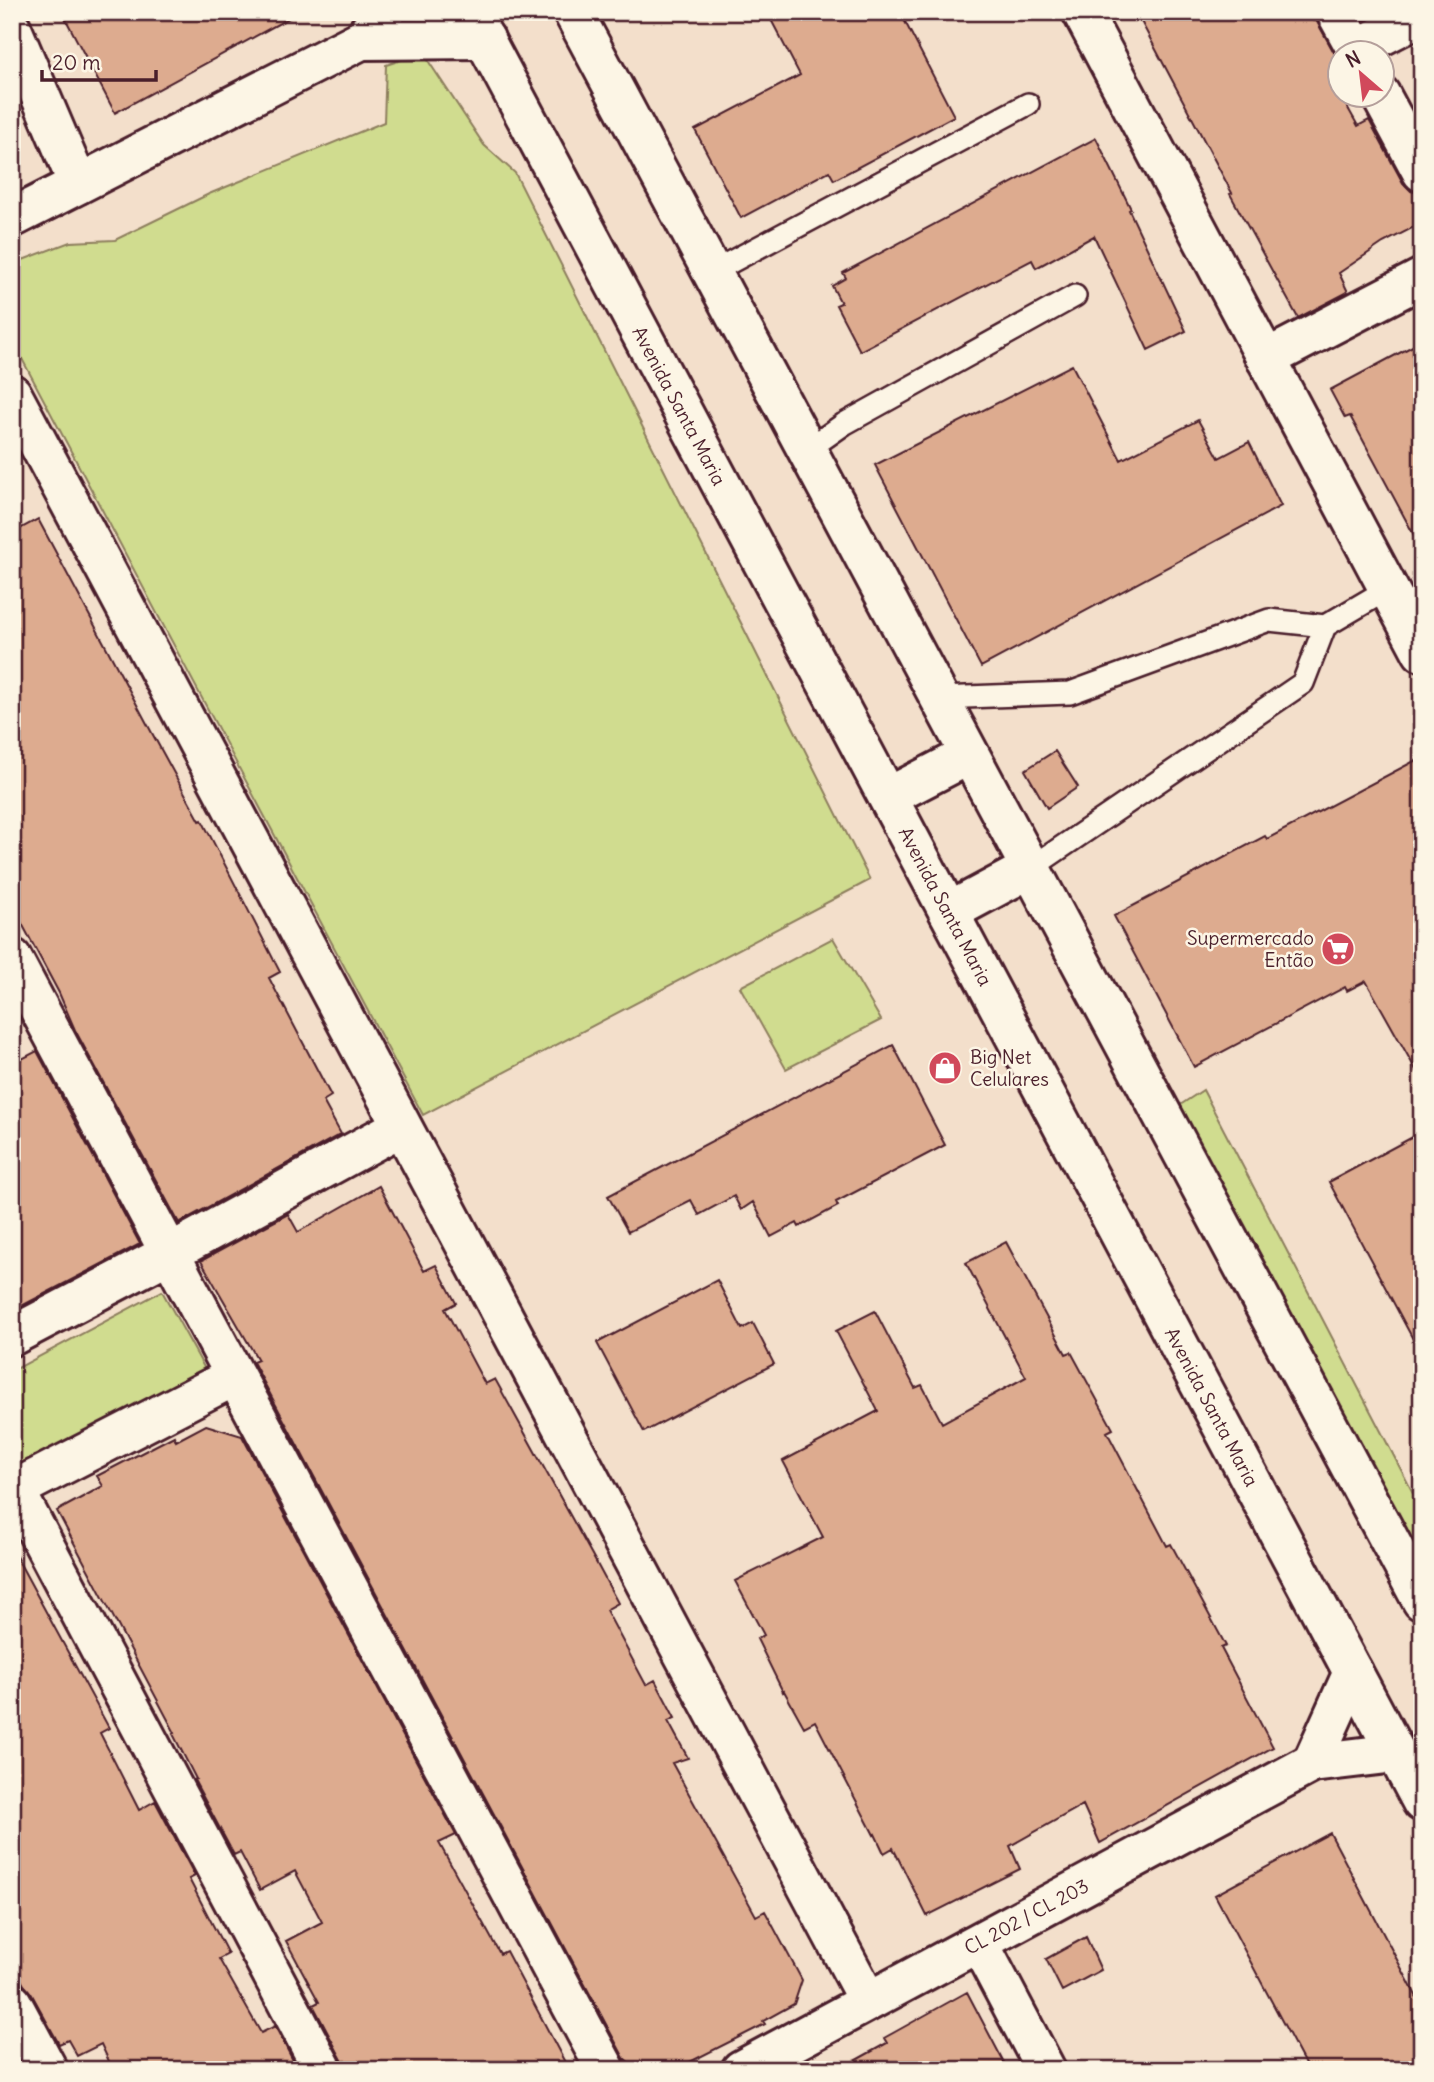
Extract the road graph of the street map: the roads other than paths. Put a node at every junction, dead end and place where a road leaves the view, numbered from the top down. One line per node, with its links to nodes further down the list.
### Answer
1 (386, 12): 10 (street)
2 (573, 12): 16 (street)
3 (1082, 12): 19 (street)
4 (1336, 12): 8 (street)
5 (1422, 15): 9 (street)
6 (477, 25): 10 (street); 27 (street, Avenida Santa Maria)
7 (12, 29): 14 (street)
8 (1350, 38)
9 (1380, 38)
10 (361, 40): 14 (street)
11 (1028, 104): 16 (lane)
12 (1388, 108): 13 (street)
13 (1422, 172)
14 (78, 184): 15 (street)
15 (12, 218)
16 (712, 272): 21 (street)
17 (1422, 278): 19 (street)
18 (1075, 296): 21 (lane)
19 (1266, 359): 22 (street)
20 (12, 394): 31 (street)
21 (807, 450): 25 (street)
22 (1388, 589): 23 (lane); 24 (street)
23 (1325, 626): 25 (lane); 28 (lane)
24 (1422, 652)
25 (939, 698): 26 (street)
26 (969, 755): 27 (street); 28 (street)
27 (888, 797): 29 (street, Avenida Santa Maria)
28 (1031, 867): 29 (street); 36 (street)
29 (949, 912): 37 (street, Avenida Santa Maria)
30 (12, 958): 32 (street)
31 (402, 1126): 32 (street); 42 (street)
32 (170, 1253): 33 (street); 34 (street)
33 (12, 1336)
34 (235, 1376): 35 (street); 47 (street)
35 (13, 1488): 46 (street)
36 (1422, 1601)
37 (1353, 1672): 38 (street, Avenida Santa Maria); 39 (street)
38 (1396, 1753): 39 (street); 40 (street, Avenida Santa Maria)
39 (1312, 1763): 41 (street, CL 202 / CL 203)
40 (1422, 1802)
41 (979, 1943): 42 (street, CL 202 / CL 203); 48 (street)
42 (868, 2001): 44 (street, CL 202 / CL 203)
43 (12, 2003): 45 (street)
44 (742, 2069)
45 (48, 2070)
46 (323, 2070)
47 (606, 2070)
48 (1046, 2070)

